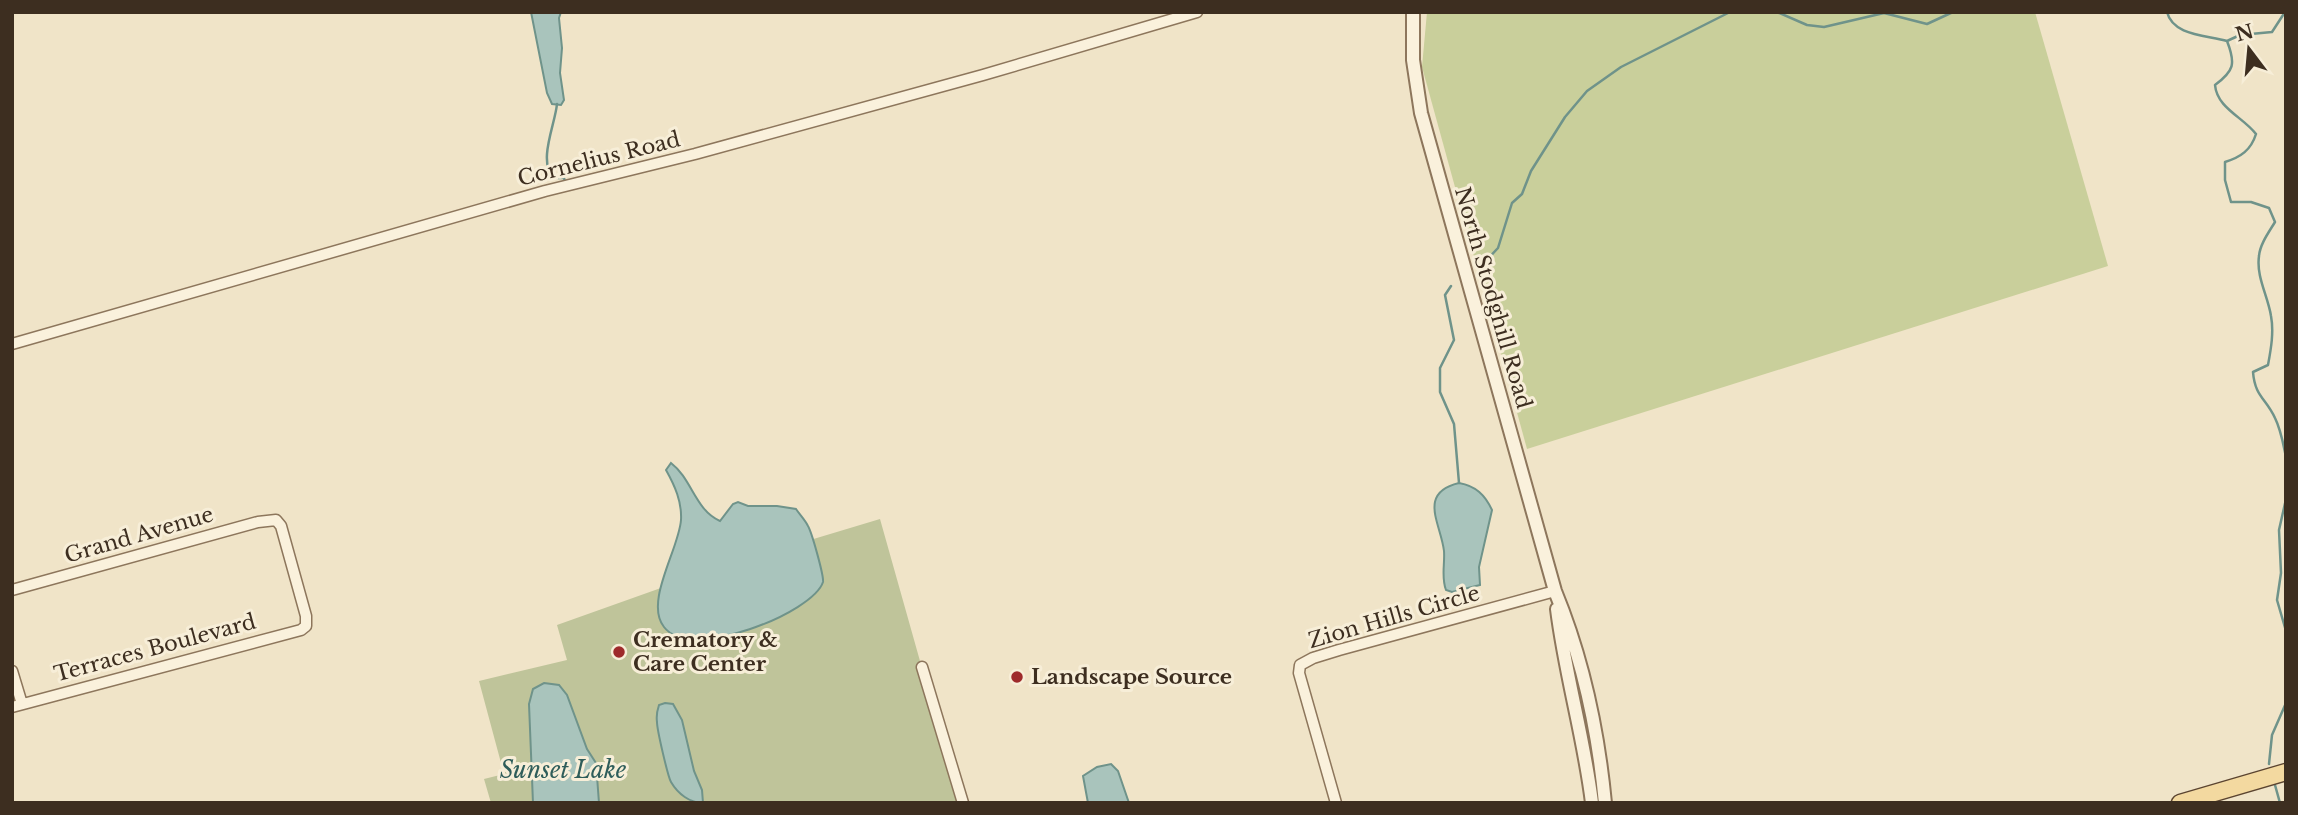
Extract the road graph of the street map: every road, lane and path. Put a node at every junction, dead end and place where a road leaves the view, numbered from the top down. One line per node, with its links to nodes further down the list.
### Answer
1 (1197, 12): 3 (street, Cornelius Road)
2 (1413, 12): 5 (street, North Stodghill Road)
3 (12, 344)
4 (12, 590): 6 (street, Grand Avenue)
5 (1555, 592): 12 (street, Zion Hills Circle); 13 (street, North Stodghill Road); 14 (street, North Stodghill Road)
6 (306, 626): 9 (street, Terraces Boulevard)
7 (922, 667): 11 (street)
8 (12, 671): 9 (street)
9 (17, 706)
10 (2286, 772): 15 (main road)
11 (963, 803)
12 (1336, 803)
13 (1592, 803)
14 (1605, 803)
15 (2180, 803)

